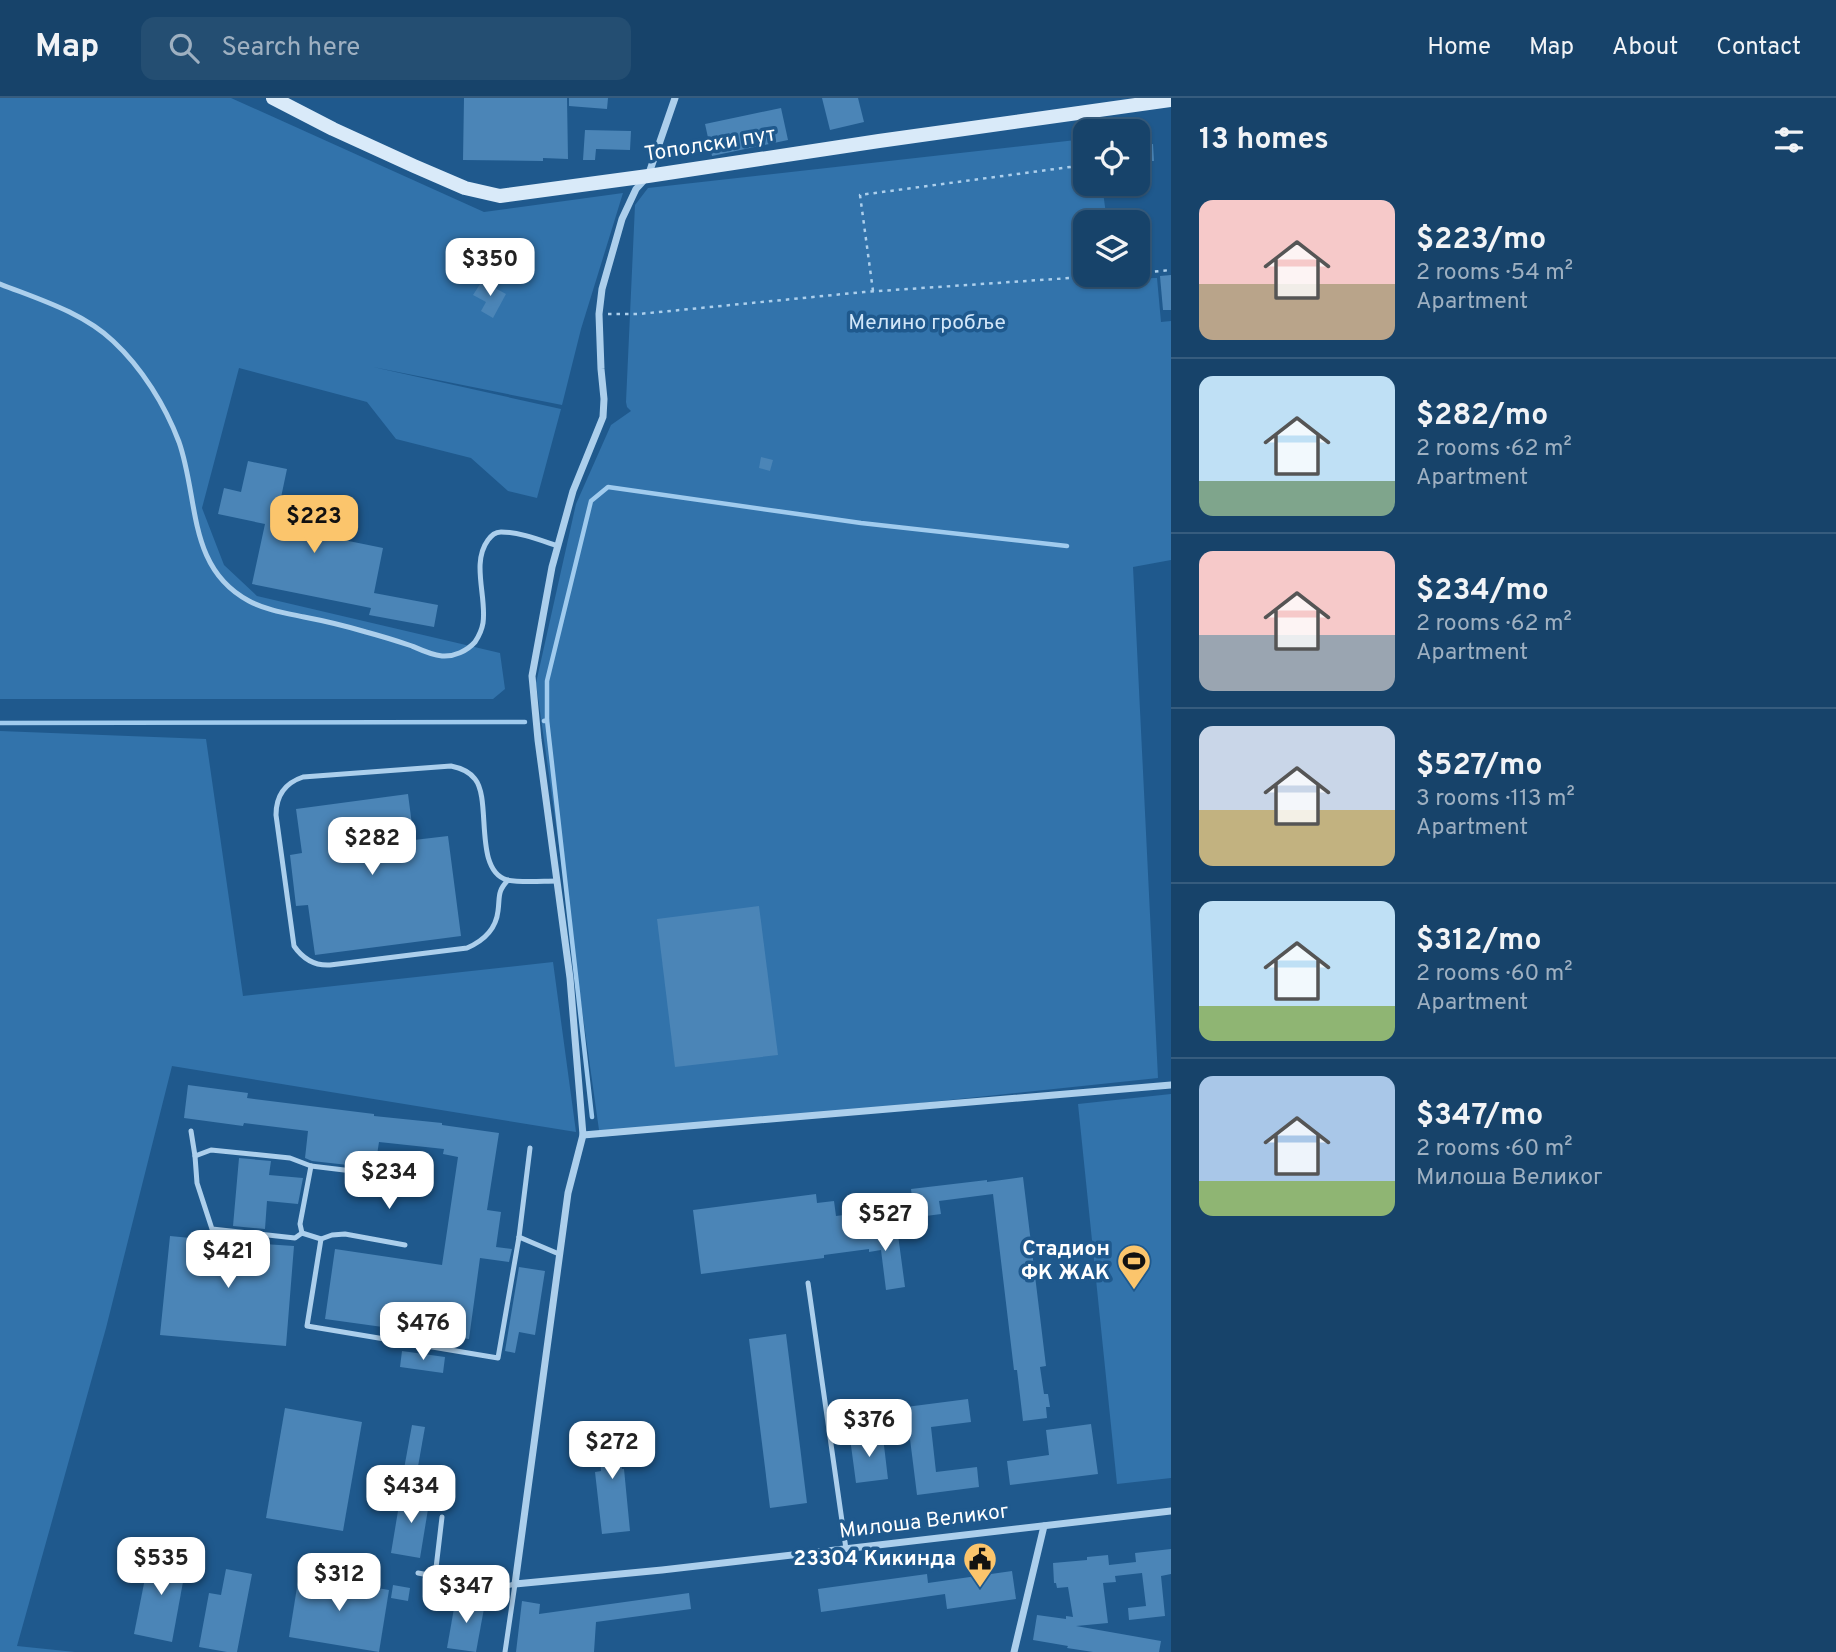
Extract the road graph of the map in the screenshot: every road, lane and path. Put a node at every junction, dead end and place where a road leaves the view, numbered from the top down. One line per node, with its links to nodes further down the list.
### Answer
1 (675, 98): 5 (street)
2 (276, 99): 5 (street, Тополски пут)
3 (1171, 100): 5 (street, Тополски пут)
4 (1073, 167): 10 (path)
5 (648, 176): 11 (street)
6 (1171, 270): 7 (path)
7 (1150, 272)
8 (1073, 278): 10 (path)
9 (0, 284): 12 (lane)
10 (873, 291): 11 (path)
11 (598, 314): 12 (street)
12 (558, 546): 14 (street)
13 (508, 880): 13 (lane); 14 (lane)
14 (557, 881): 17 (street)
15 (1171, 1086): 17 (street)
16 (191, 1131): 19 (lane)
17 (583, 1135): 26 (street)
18 (530, 1148): 23 (lane)
19 (195, 1156): 20 (lane); 22 (lane)
20 (311, 1166): 21 (lane); 22 (lane)
21 (422, 1175)
22 (302, 1233): 24 (lane)
23 (519, 1237): 24 (lane); 26 (lane)
24 (321, 1239): 25 (lane)
25 (405, 1245)
26 (559, 1254): 34 (street)
27 (808, 1283): 31 (lane)
28 (1171, 1511): 30 (street, Милоша Великог)
29 (442, 1517): 33 (lane)
30 (1044, 1525): 31 (street, Милоша Великог); 36 (street)
31 (846, 1549): 34 (street, Милоша Великог)
32 (418, 1573): 33 (lane)
33 (443, 1578): 34 (lane)
34 (514, 1584): 35 (lane)
35 (505, 1652)
36 (1014, 1652)

